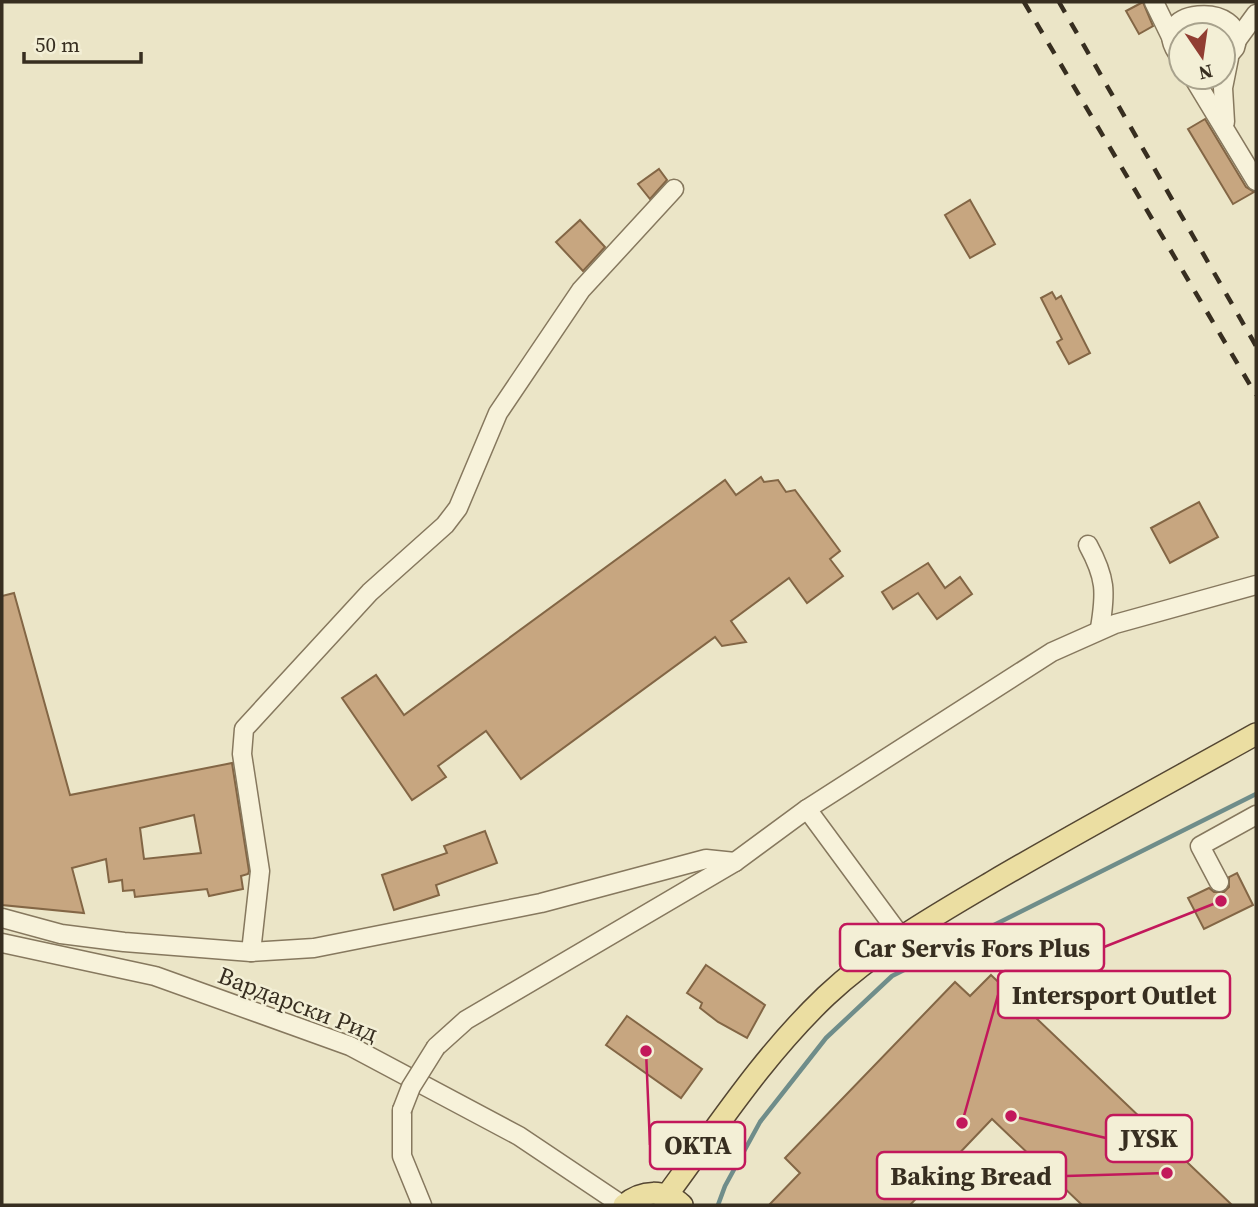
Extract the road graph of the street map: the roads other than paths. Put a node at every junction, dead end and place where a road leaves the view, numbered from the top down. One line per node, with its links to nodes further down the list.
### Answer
1 (1154, 2): 6 (street)
2 (1186, 5): 4 (street); 5 (street)
3 (1256, 14): 7 (street)
4 (1177, 21)
5 (1231, 21)
6 (1167, 29)
7 (1237, 40)
8 (1203, 91): 10 (street)
9 (1223, 91): 10 (street)
10 (1226, 129): 11 (street)
11 (1256, 181)
12 (674, 189): 24 (street)
13 (1088, 545): 15 (street)
14 (1256, 585): 15 (street)
15 (1100, 628): 17 (street)
16 (1256, 734): 22 (main road)
17 (807, 809): 19 (street); 22 (street)
18 (1256, 815): 20 (street)
19 (735, 862): 24 (street); 27 (street, bridge)
20 (1219, 882)
21 (2, 918): 24 (street)
22 (902, 938): 26 (main road)
23 (2, 943): 25 (street, Вардарски Рид)
24 (251, 952)
25 (589, 1186): 28 (street, Вардарски Рид); 29 (street, Вардарски Рид)
26 (677, 1201): 29 (main road)
27 (422, 1205)
28 (607, 1205)
29 (623, 1205)

